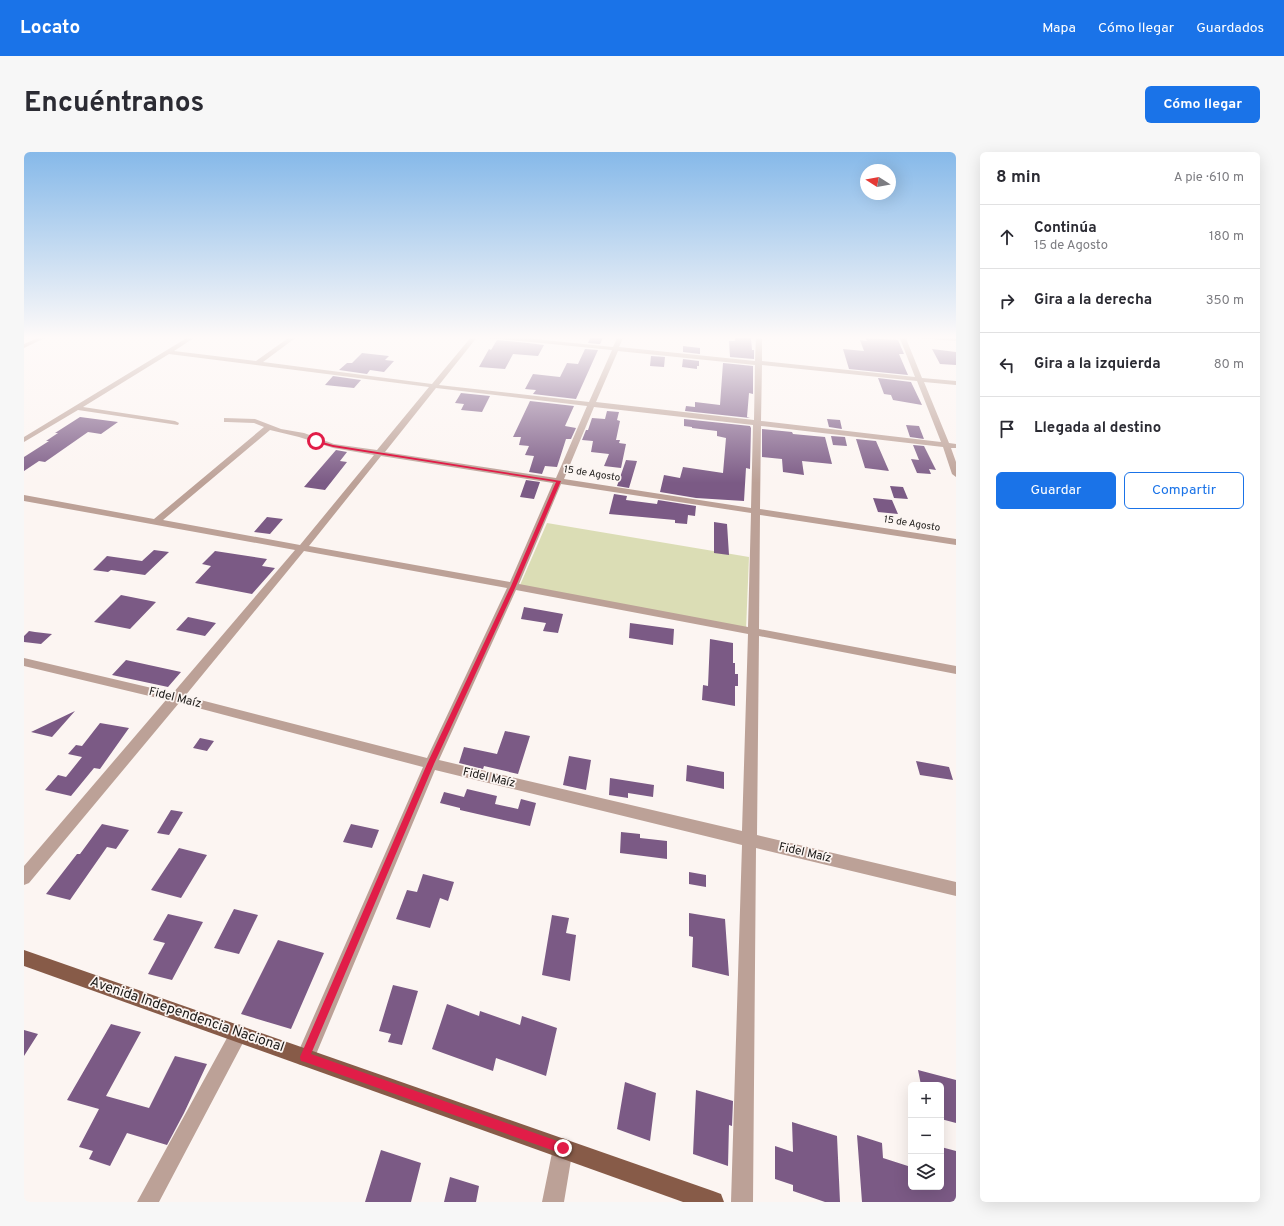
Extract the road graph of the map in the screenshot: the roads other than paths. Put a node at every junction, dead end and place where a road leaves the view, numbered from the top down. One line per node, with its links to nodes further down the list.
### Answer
1 (114, 385): 8 (street)
2 (426, 385): 6 (street)
3 (600, 385): 7 (street)
4 (758, 385): 11 (street)
5 (922, 385): 14 (street)
6 (434, 386): 7 (street); 16 (street)
7 (592, 403): 11 (street); 18 (street)
8 (77, 408): 10 (street); 13 (street)
9 (227, 420): 12 (street, 15 de Agosto)
10 (175, 423)
11 (757, 424): 14 (street); 20 (street)
12 (269, 427): 16 (street, 15 de Agosto); 21 (street)
13 (24, 440)
14 (946, 445): 15 (street); 17 (street)
15 (956, 446)
16 (380, 453): 18 (street, 15 de Agosto); 23 (street)
17 (956, 474)
18 (559, 481): 20 (street, 15 de Agosto); 24 (street)
19 (24, 498): 21 (street)
20 (755, 510): 22 (street, 15 de Agosto); 25 (street)
21 (155, 522): 23 (street)
22 (956, 542)
23 (302, 548): 24 (street); 28 (street)
24 (514, 586): 25 (street); 29 (street)
25 (753, 633): 27 (street); 30 (street)
26 (24, 662): 28 (street, Fidel Maíz)
27 (956, 670)
28 (176, 698): 29 (street, Fidel Maíz); 31 (street)
29 (431, 764): 30 (street, Fidel Maíz); 35 (street)
30 (748, 839): 32 (street, Fidel Maíz); 40 (street)
31 (24, 878)
32 (956, 889)
33 (24, 958): 34 (main road, Avenida Independencia Nacional)
34 (239, 1033): 35 (main road, Avenida Independencia Nacional); 37 (street)
35 (305, 1057): 36 (main road, Avenida Independencia Nacional)
36 (563, 1148): 38 (street); 39 (main road, Avenida Independencia Nacional)
37 (148, 1202)
38 (553, 1202)
39 (712, 1202)
40 (742, 1202)

